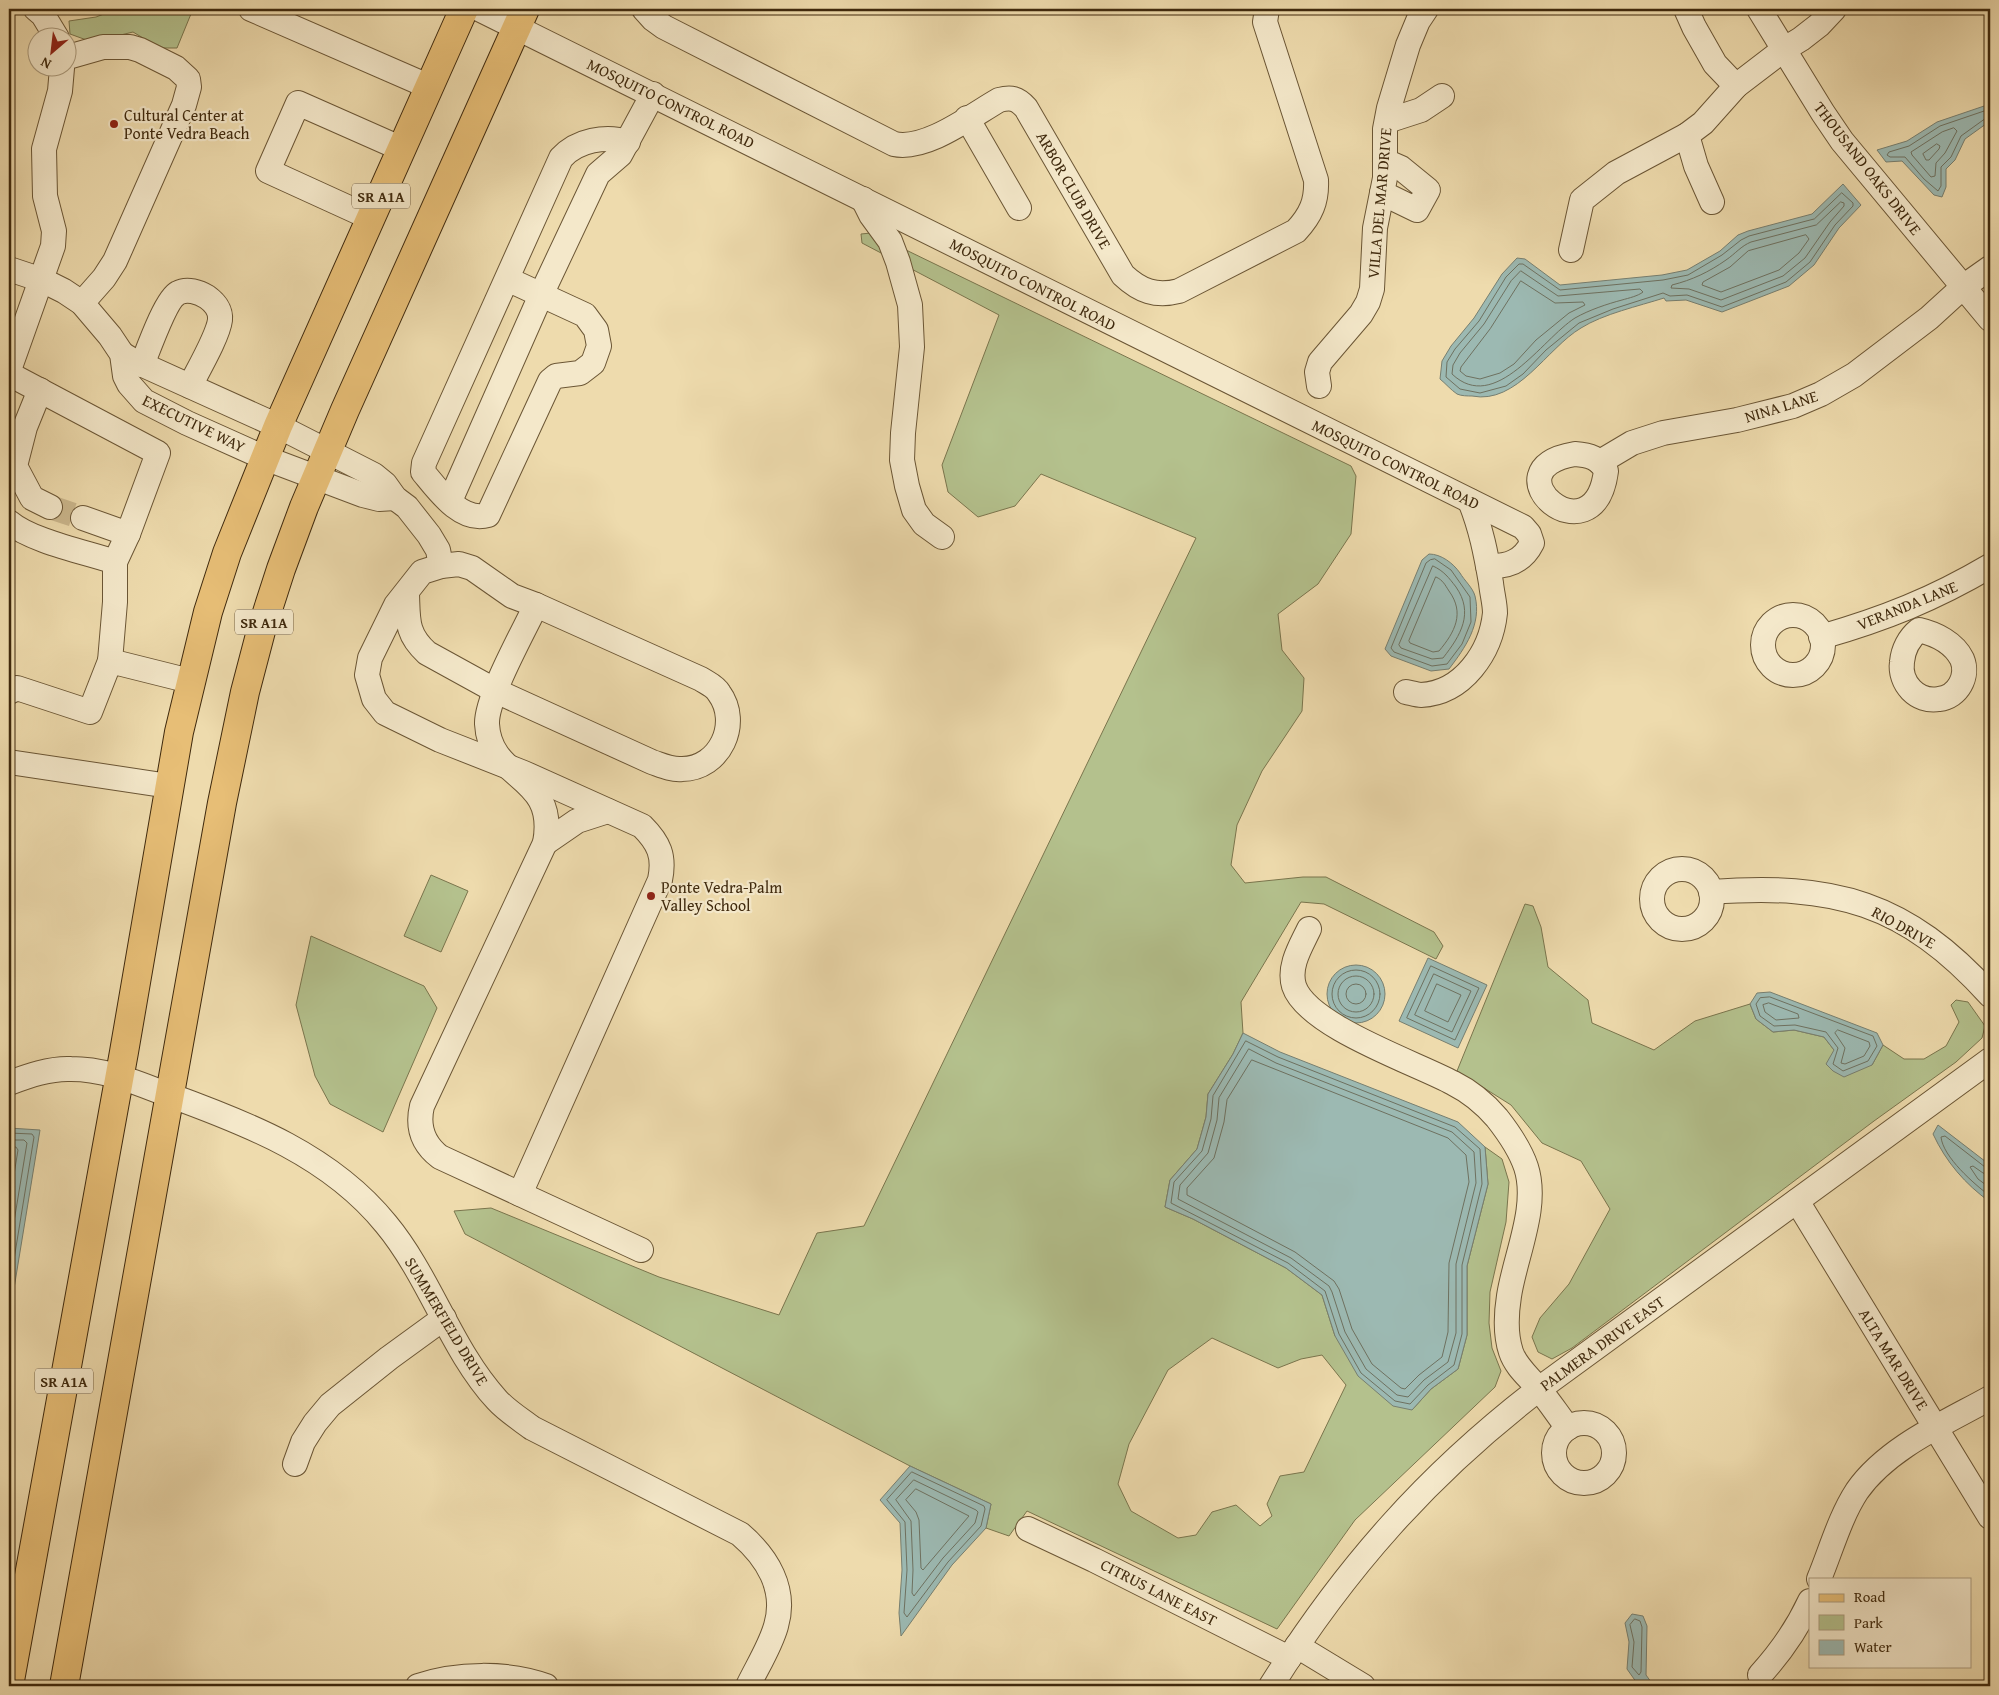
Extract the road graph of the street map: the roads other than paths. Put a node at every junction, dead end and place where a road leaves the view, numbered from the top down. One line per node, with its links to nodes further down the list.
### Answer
1 (251, 9): 17 (street)
2 (464, 9): 17 (main road, SR A1A)
3 (479, 9): 11 (street, MOSQUITO CONTROL ROAD)
4 (644, 9): 20 (street, ARBOR CLUB DRIVE)
5 (1267, 9): 20 (street, ARBOR CLUB DRIVE)
6 (1426, 9): 21 (street, VILLA DEL MAR DRIVE)
7 (1686, 9): 16 (street)
8 (1759, 9): 13 (street, THOUSAND OAKS DRIVE)
9 (1834, 9): 13 (street)
10 (38, 10): 12 (street)
11 (521, 18): 18 (street, MOSQUITO CONTROL ROAD); 46 (main road, SR A1A)
12 (53, 28)
13 (1783, 50): 16 (street); 36 (street, THOUSAND OAKS DRIVE)
14 (78, 54): 38 (street)
15 (61, 78): 35 (street)
16 (1736, 86): 22 (street)
17 (430, 87): 24 (main road, SR A1A)
18 (653, 94): 23 (street); 27 (street, MOSQUITO CONTROL ROAD)
19 (1442, 96): 21 (street)
20 (967, 118): 29 (street)
21 (1387, 121): 25 (street, VILLA DEL MAR DRIVE)
22 (1687, 135): 28 (street); 31 (street)
23 (628, 142): 34 (street); 37 (street)
24 (402, 149): 30 (main road, SR A1A); 30 (street)
25 (1385, 161): 26 (street, VILLA DEL MAR DRIVE); 26 (street)
26 (1382, 193): 43 (street, VILLA DEL MAR DRIVE)
27 (863, 199): 52 (street, MOSQUITO CONTROL ROAD); 57 (street)
28 (1712, 202)
29 (1019, 208)
30 (371, 218): 45 (main road, SR A1A)
31 (1571, 250)
32 (1990, 268): 36 (street, NINA LANE)
33 (9, 269): 35 (street, EXECUTIVE WAY)
34 (507, 279): 37 (street); 51 (street)
35 (42, 280): 38 (street, EXECUTIVE WAY); 41 (street)
36 (1963, 287): 39 (street, THOUSAND OAKS DRIVE); 48 (street, NINA LANE)
37 (541, 295): 51 (street); 51 (street)
38 (82, 303): 40 (street, EXECUTIVE WAY)
39 (1990, 319)
40 (132, 359): 42 (street, EXECUTIVE WAY); 42 (street); 47 (street, EXECUTIVE WAY)
41 (9, 372): 44 (street)
42 (190, 386): 45 (street, EXECUTIVE WAY)
43 (1319, 386)
44 (40, 390): 53 (street); 56 (street)
45 (278, 426): 46 (street, EXECUTIVE WAY); 47 (main road, SR A1A)
46 (327, 451): 49 (main road, SR A1A); 50 (street, EXECUTIVE WAY)
47 (265, 458): 49 (street, EXECUTIVE WAY); 68 (main road, SR A1A)
48 (1600, 462)
49 (316, 477): 50 (street, EXECUTIVE WAY); 83 (main road, SR A1A)
50 (395, 498): 59 (street, EXECUTIVE WAY)
51 (450, 501)
52 (1470, 501): 60 (street); 60 (street, MOSQUITO CONTROL ROAD)
53 (50, 507)
54 (83, 518): 56 (street)
55 (9, 522): 58 (street)
56 (121, 533): 58 (street)
57 (942, 537)
58 (115, 562): 67 (street)
59 (441, 566): 62 (street); 63 (street)
60 (1488, 566): 71 (street)
61 (1990, 566): 64 (street, VERANDA LANE)
62 (407, 594): 69 (street); 73 (street)
63 (536, 605): 69 (street); 69 (street)
64 (1910, 607): 65 (street); 66 (street, VERANDA LANE)
65 (1919, 630)
66 (1821, 637)
67 (110, 661): 68 (street); 70 (street)
68 (190, 680): 74 (main road, SR A1A)
69 (496, 691): 73 (street)
70 (9, 692)
71 (1406, 692)
72 (9, 762): 74 (street)
73 (505, 765): 75 (street); 76 (street)
74 (169, 786): 81 (main road, SR A1A)
75 (608, 811): 76 (street); 84 (street)
76 (545, 843): 84 (street)
77 (1711, 892): 79 (street, RIO DRIVE)
78 (1310, 929): 88 (street)
79 (1990, 995)
80 (1990, 1060): 85 (street, PALMERA DRIVE EAST)
81 (119, 1075): 82 (street, SUMMERFIELD DRIVE); 83 (street, SUMMERFIELD DRIVE); 99 (main road, SR A1A)
82 (9, 1083)
83 (169, 1095): 87 (street, SUMMERFIELD DRIVE); 100 (main road, SR A1A)
84 (520, 1194): 86 (street)
85 (1797, 1201): 88 (street, PALMERA DRIVE EAST); 91 (street, ALTA MAR DRIVE)
86 (641, 1250)
87 (444, 1318): 92 (street); 103 (street, SUMMERFIELD DRIVE)
88 (1539, 1389): 90 (street); 97 (street, PALMERA DRIVE EAST)
89 (1990, 1398): 91 (street)
90 (1568, 1428)
91 (1937, 1428): 93 (street, ALTA MAR DRIVE); 95 (street)
92 (295, 1464)
93 (1990, 1517)
94 (1028, 1529): 97 (street, CITRUS LANE EAST)
95 (1819, 1578)
96 (1809, 1603): 98 (street)
97 (1293, 1652): 104 (street, PALMERA DRIVE EAST); 105 (street, CITRUS LANE EAST)
98 (1760, 1675)
99 (10, 1686)
100 (64, 1686)
101 (418, 1686): 102 (street)
102 (546, 1686)
103 (748, 1686)
104 (1271, 1686)
105 (1363, 1686)

